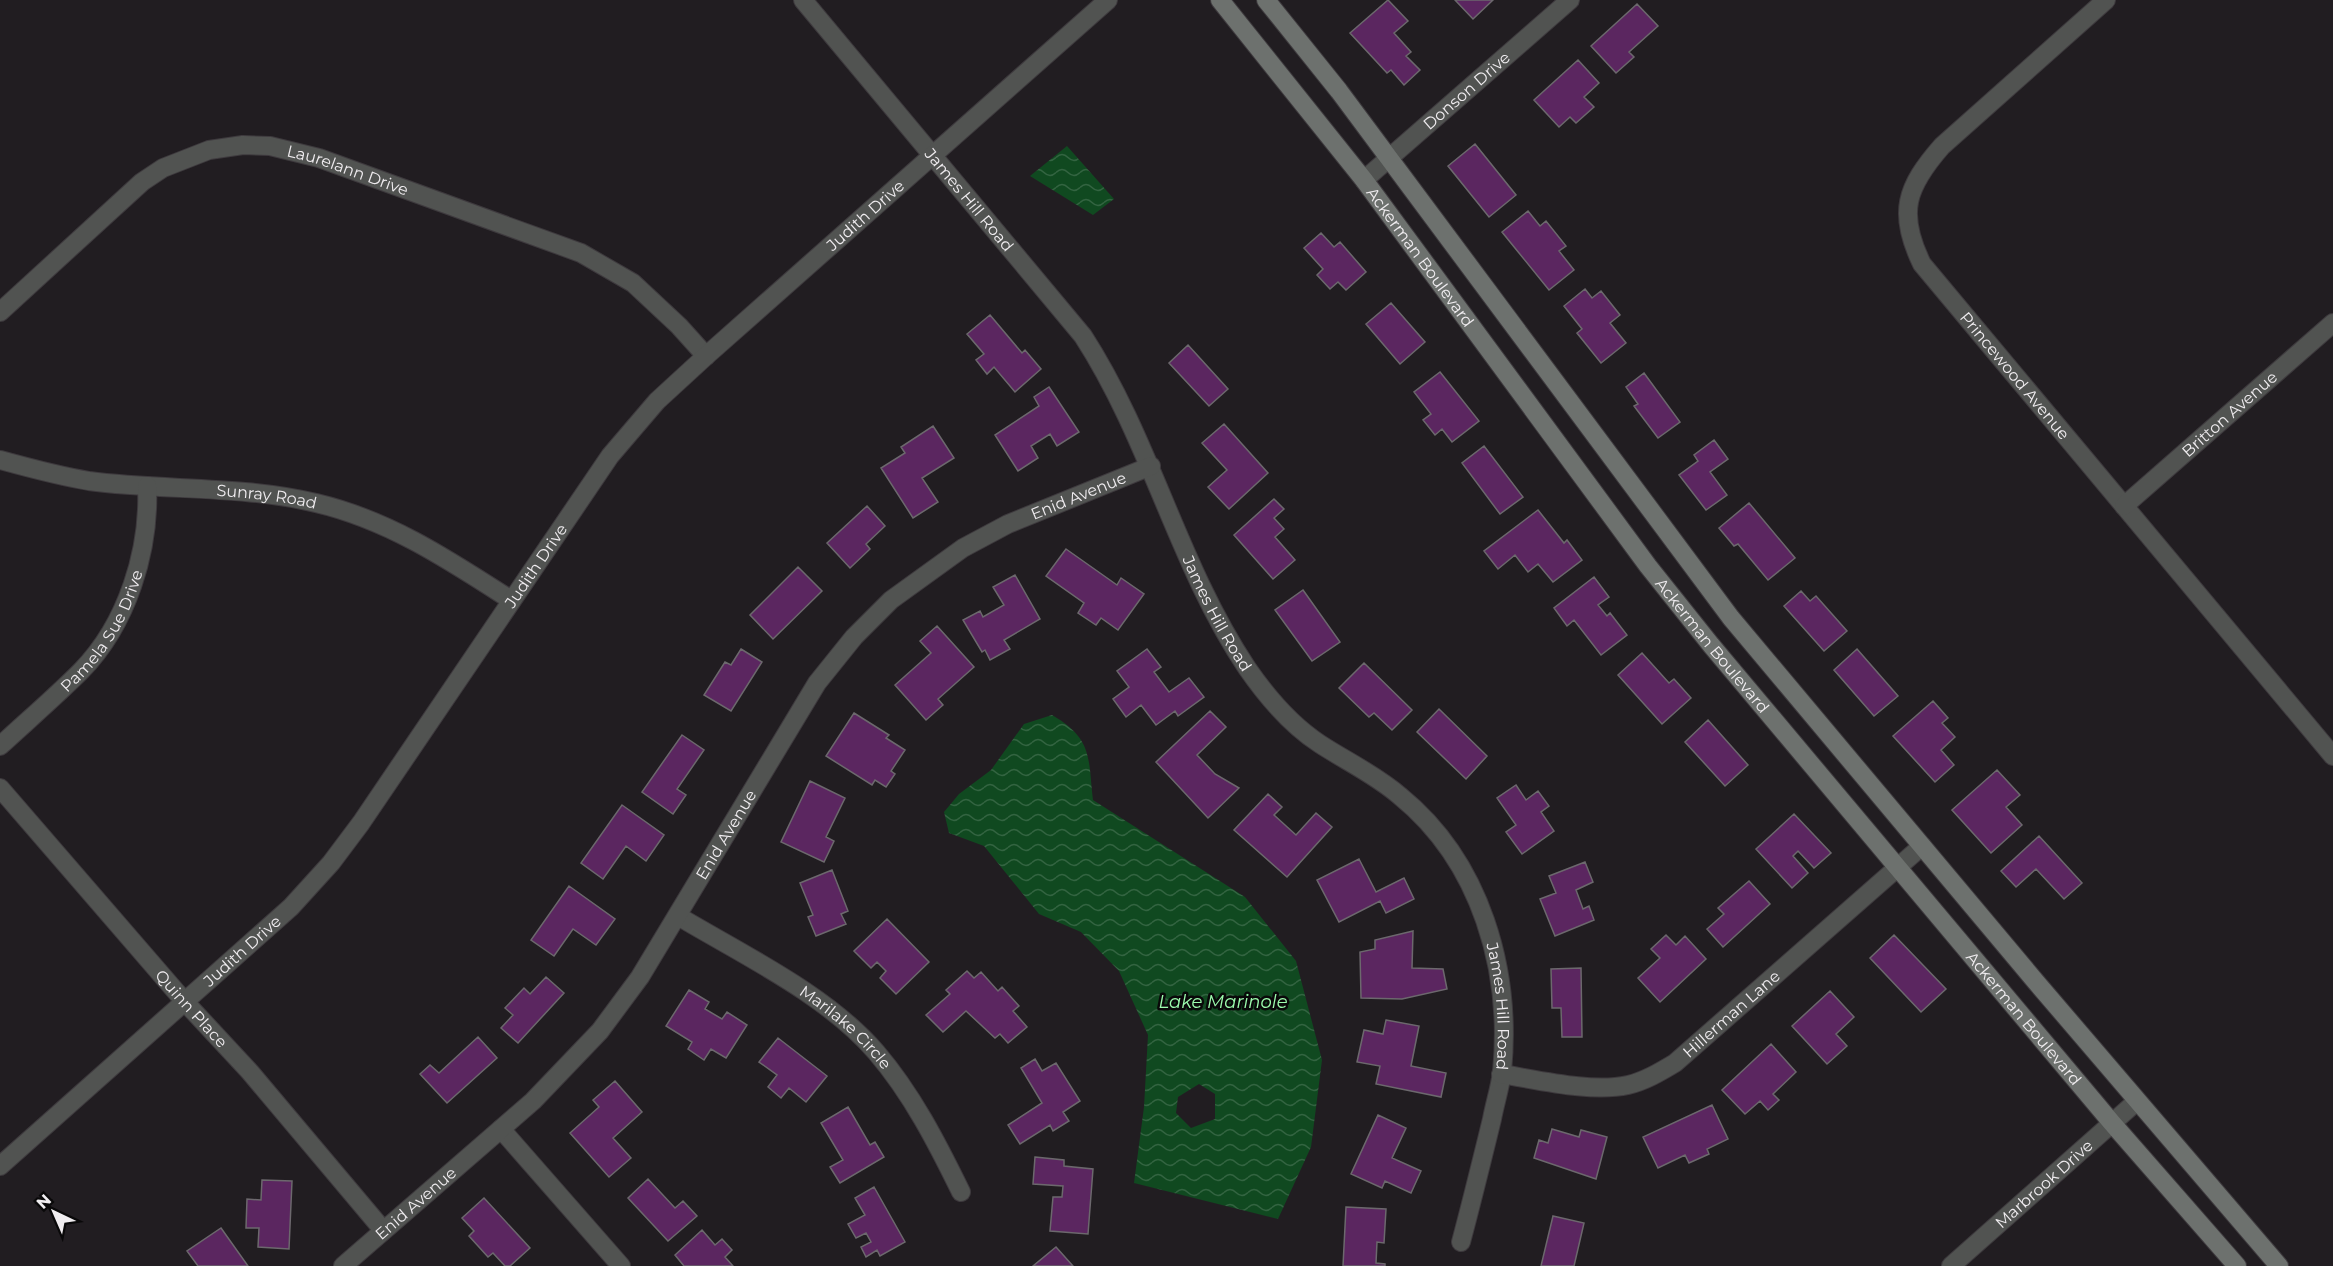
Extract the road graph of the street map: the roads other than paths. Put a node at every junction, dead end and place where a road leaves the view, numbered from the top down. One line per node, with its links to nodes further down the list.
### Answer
1 (803, 0): 7 (street, James Hill Road)
2 (1108, 0): 7 (street, Judith Drive)
3 (1220, 0): 9 (street, Ackerman Boulevard)
4 (1266, 0): 8 (street, Ackerman Boulevard)
5 (1570, 0): 8 (street, Donson Drive)
6 (2106, 0): 16 (street, Princewood Avenue)
7 (931, 155): 12 (street, Judith Drive); 14 (street, James Hill Road)
8 (1390, 158): 9 (street, Donson Drive); 21 (street, Ackerman Boulevard)
9 (1364, 180): 22 (street, Ackerman Boulevard)
10 (0, 312): 12 (street, Laurelann Drive)
11 (2333, 323): 16 (street, Britton Avenue)
12 (705, 356): 17 (street, Judith Drive)
13 (0, 460): 15 (street, Sunray Road)
14 (1151, 466): 23 (street, Enid Avenue); 25 (street, James Hill Road)
15 (147, 486): 17 (street, Sunray Road); 18 (street, Pamela Sue Drive)
16 (2124, 506): 19 (street, Princewood Avenue)
17 (511, 600): 24 (street, Judith Drive)
18 (0, 746)
19 (2333, 756)
20 (0, 788): 24 (street, Quinn Place)
21 (1922, 846): 22 (street, Hillerman Lane); 26 (street, Ackerman Boulevard)
22 (1898, 868): 25 (street, Hillerman Lane); 27 (street, Ackerman Boulevard)
23 (678, 916): 28 (street, Enid Avenue); 30 (street, Marilake Circle)
24 (185, 1002): 29 (street, Judith Drive); 31 (street, Quinn Place)
25 (1502, 1074): 32 (street, James Hill Road)
26 (2137, 1101): 27 (street, Marbrook Drive); 37 (street, Ackerman Boulevard)
27 (2112, 1123): 35 (street, Marbrook Drive); 36 (street, Ackerman Boulevard)
28 (501, 1129): 31 (street, Enid Avenue); 34 (street)
29 (0, 1166)
30 (961, 1192)
31 (383, 1230): 33 (street, Enid Avenue)
32 (1461, 1242)
33 (343, 1266)
34 (621, 1266)
35 (1951, 1266)
36 (2237, 1266)
37 (2279, 1266)

